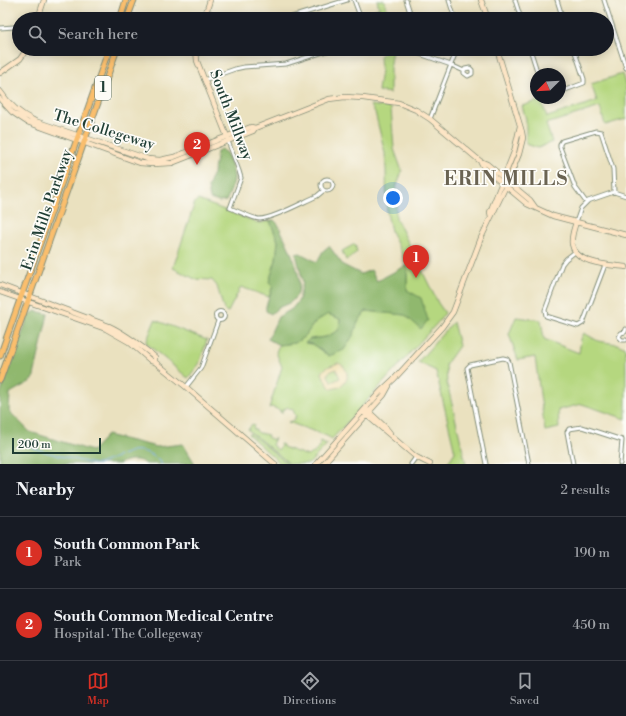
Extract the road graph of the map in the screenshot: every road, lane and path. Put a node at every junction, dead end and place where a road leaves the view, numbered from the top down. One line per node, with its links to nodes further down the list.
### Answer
1 (44, 0): 13 (street)
2 (126, 0): 14 (main road)
3 (134, 0): 15 (main road)
4 (210, 0): 16 (street)
5 (347, 0): 17 (street)
6 (354, 0): 18 (street)
7 (406, 0): 19 (street)
8 (449, 0): 20 (street)
9 (482, 0): 21 (street)
10 (515, 0): 22 (street)
11 (557, 0): 23 (street)
12 (604, 0): 24 (street)
13 (40, 12)
14 (122, 12)
15 (130, 12)
16 (206, 12)
17 (308, 12)
18 (358, 12)
19 (410, 12)
20 (453, 12)
21 (486, 12)
22 (518, 12)
23 (561, 12)
24 (608, 12)
25 (12, 27): 26 (street)
26 (0, 28)
27 (614, 31): 40 (street)
28 (22, 56): 42 (street)
29 (106, 56): 49 (main road, Erin Mills Parkway / 1)
30 (114, 56): 51 (main road, Erin Mills Parkway / 1)
31 (197, 56): 43 (street, South Millway)
32 (311, 56): 43 (street)
33 (426, 56): 38 (street)
34 (454, 56): 38 (street)
35 (499, 56): 48 (street)
36 (532, 56): 39 (street)
37 (576, 56): 45 (street)
38 (451, 64): 41 (street); 47 (street)
39 (536, 68)
40 (626, 68)
41 (464, 71)
42 (0, 73)
43 (204, 80): 50 (street, South Millway)
44 (0, 90): 49 (street, The Collegeway)
45 (566, 90)
46 (0, 99): 49 (street, The Collegeway)
47 (430, 119): 50 (street, The Collegeway); 52 (street, The Collegeway)
48 (520, 124): 52 (street); 53 (street)
49 (77, 138): 51 (street, The Collegeway); 66 (main road, Erin Mills Parkway / 1)
50 (227, 139): 51 (street, The Collegeway); 54 (street, South Millway)
51 (84, 141): 67 (main road, Erin Mills Parkway / 1)
52 (502, 180): 53 (street, The Collegeway); 58 (street)
53 (507, 184): 58 (street); 59 (street, The Collegeway)
54 (323, 191): 54 (street)
55 (614, 192): 56 (street); 57 (street); 57 (street)
56 (626, 196)
57 (586, 202): 59 (street)
58 (491, 217): 77 (street)
59 (576, 222): 60 (street, The Collegeway); 61 (street)
60 (626, 235)
61 (575, 252): 62 (street); 62 (street)
62 (605, 265): 63 (street)
63 (626, 268)
64 (0, 285): 66 (street)
65 (0, 292): 68 (street)
66 (22, 293): 67 (street); 68 (main road, Erin Mills Parkway / 1)
67 (30, 296): 69 (main road, Erin Mills Parkway / 1); 74 (street)
68 (20, 299): 69 (street); 73 (main road, Erin Mills Parkway / 1)
69 (28, 302): 74 (street); 75 (main road, Erin Mills Parkway / 1)
70 (218, 321): 76 (street)
71 (626, 332): 72 (street)
72 (626, 340)
73 (0, 356)
74 (154, 362): 76 (street)
75 (0, 380)
76 (186, 387): 79 (street)
77 (365, 412): 78 (street); 80 (street); 81 (street)
78 (416, 458): 82 (street); 83 (street)
79 (275, 464)
80 (316, 464)
81 (323, 464)
82 (411, 464)
83 (430, 464)
84 (486, 464): 85 (street)
85 (529, 464)
86 (573, 464): 87 (street)
87 (620, 464)

